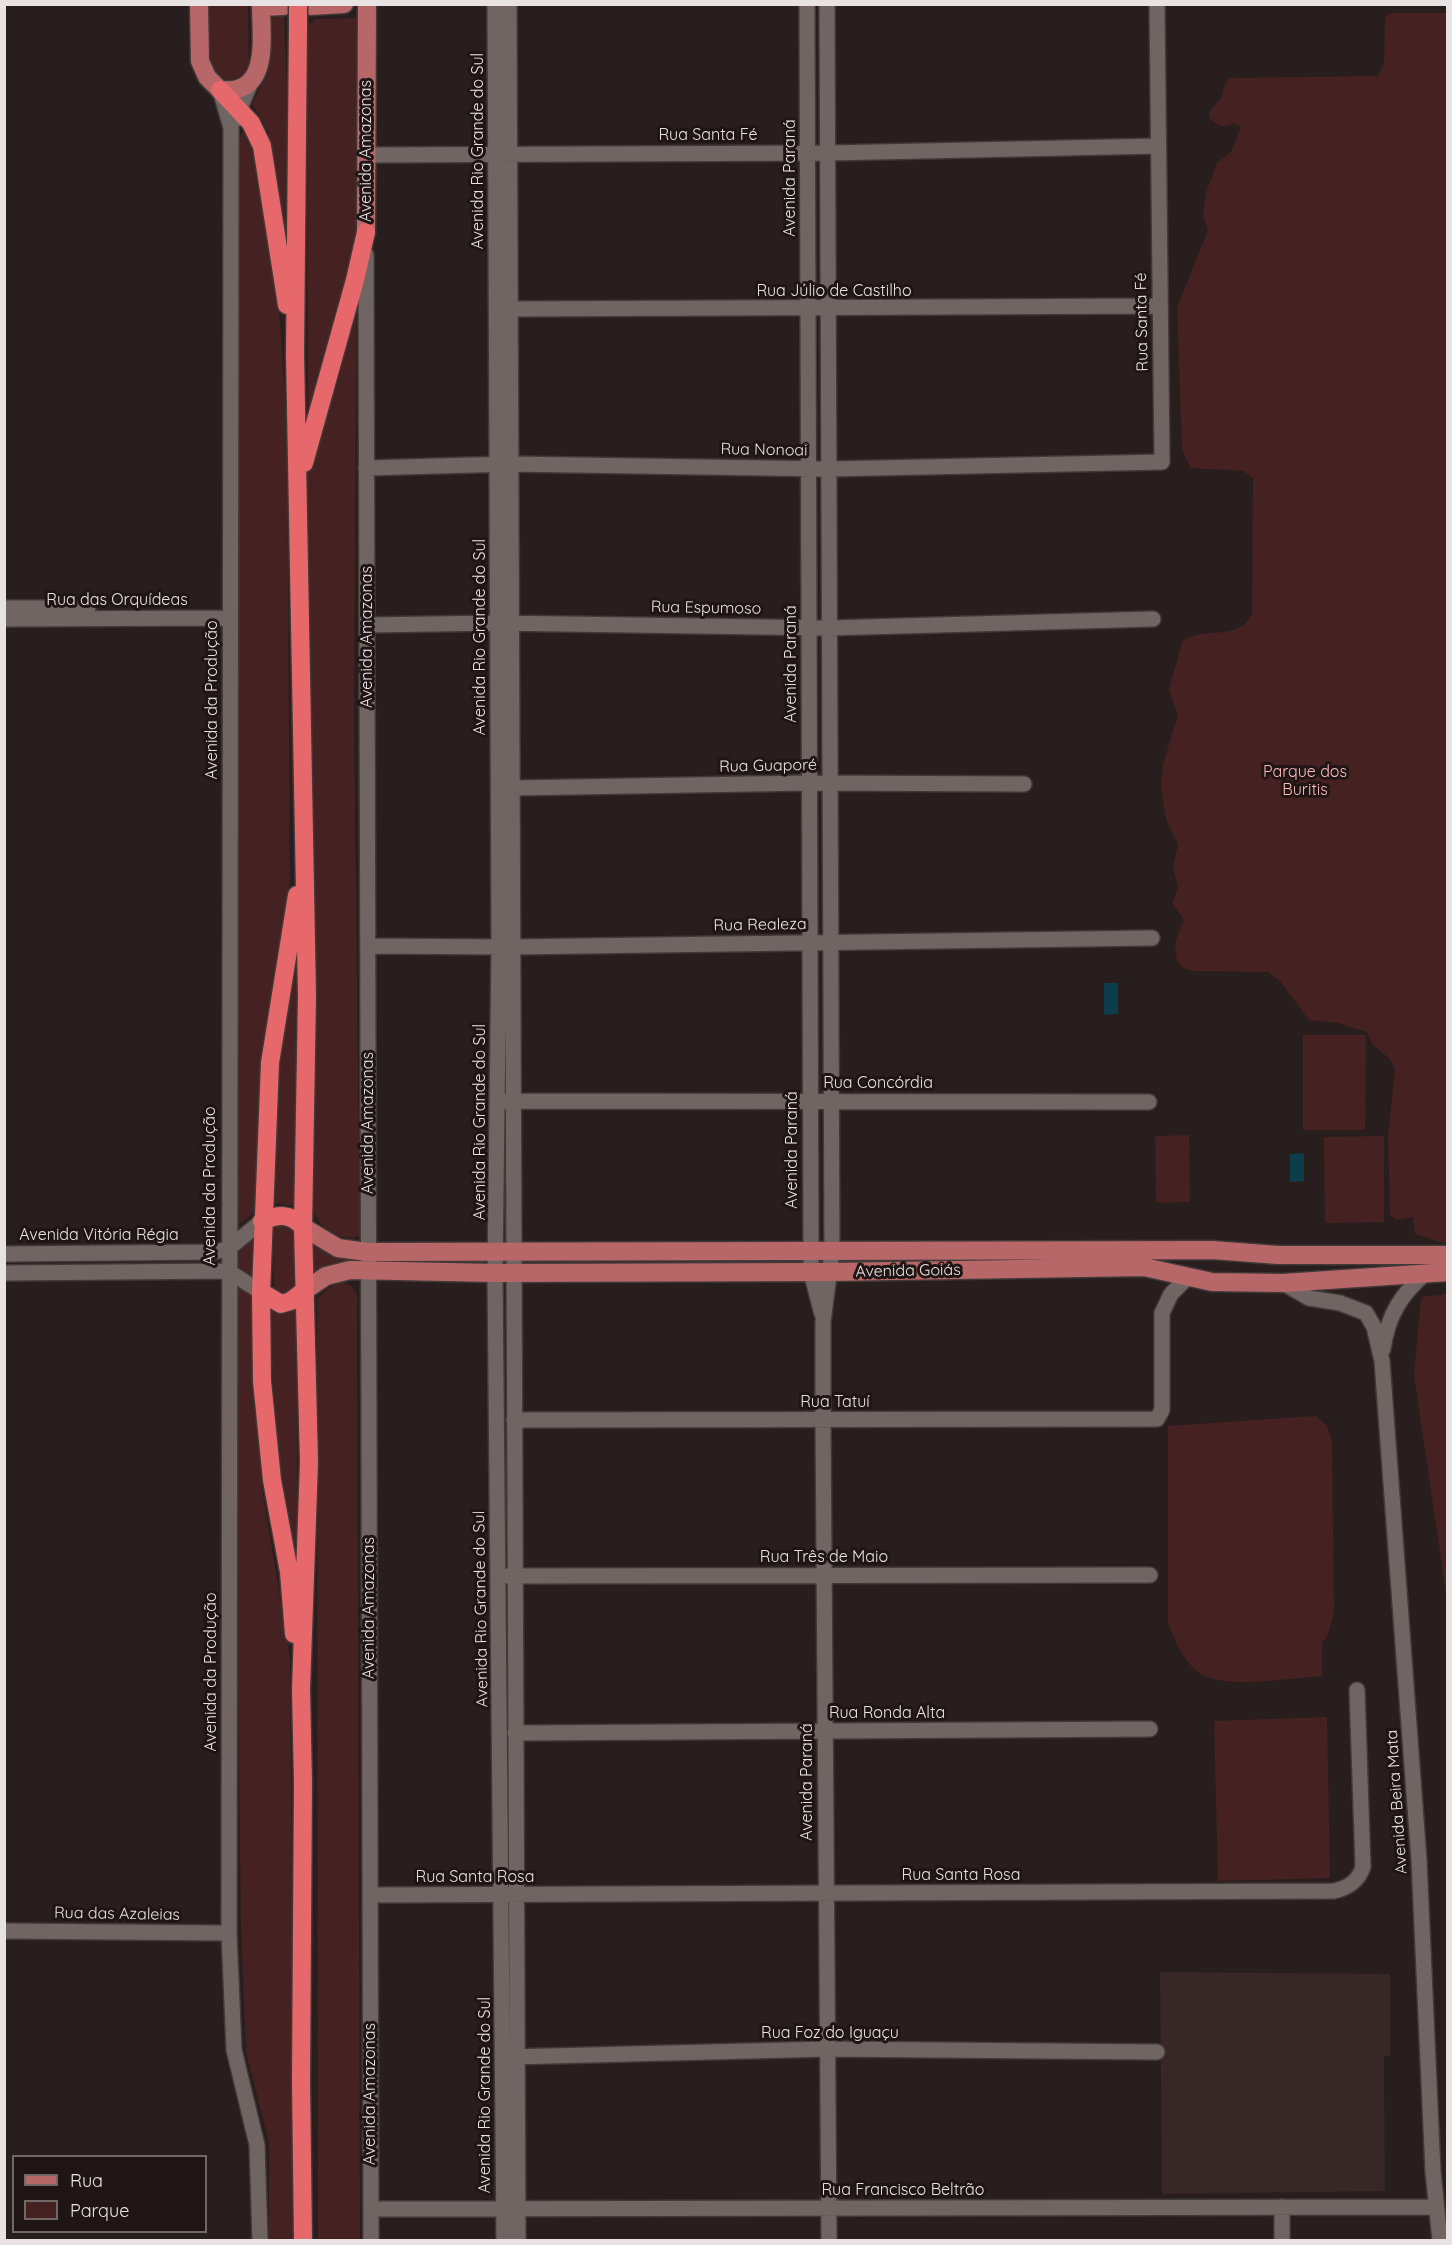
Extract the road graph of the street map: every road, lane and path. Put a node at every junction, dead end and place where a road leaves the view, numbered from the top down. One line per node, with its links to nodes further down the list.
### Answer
1 (199, 4): 12 (main road)
2 (344, 4): 9 (main road)
3 (367, 4): 19 (main road, Avenida Amazonas)
4 (495, 4): 16 (street, Avenida Rio Grande do Sul)
5 (509, 4): 16 (street, Avenida Rio Grande do Sul)
6 (807, 4): 17 (street, Avenida Paraná)
7 (827, 4): 18 (street, Avenida Paraná)
8 (1157, 4): 15 (street, Rua Santa Fé)
9 (297, 5): 10 (main road); 25 (highway, bridge)
10 (261, 6): 11 (main road)
11 (251, 82): 12 (main road); 13 (street, Avenida da Produção)
12 (220, 90): 13 (highway); 14 (street, Avenida da Produção)
13 (240, 110): 14 (street, Avenida da Produção); 25 (highway)
14 (231, 128): 33 (street, Avenida da Produção)
15 (1158, 146): 18 (street, Rua Santa Fé); 21 (street, Rua Santa Fé)
16 (503, 153): 17 (street, Rua Santa Fé); 19 (street, Rua Santa Fé); 22 (street, Avenida Rio Grande do Sul); 27 (street, Avenida Rio Grande do Sul)
17 (807, 153): 18 (street, Rua Santa Fé); 23 (street, Avenida Paraná)
18 (828, 153): 24 (street, Avenida Paraná)
19 (366, 155): 20 (main road, Avenida Amazonas)
20 (366, 232): 28 (street, Avenida Amazonas); 31 (highway)
21 (1160, 306): 24 (street, Rua Júlio de Castilho); 26 (street, Rua Santa Fé)
22 (509, 309): 23 (street, Rua Júlio de Castilho); 27 (street, Avenida Rio Grande do Sul)
23 (808, 309): 24 (street, Rua Júlio de Castilho); 29 (street, Avenida Paraná)
24 (828, 310): 30 (street, Avenida Paraná)
25 (295, 354): 31 (highway)
26 (1162, 462): 30 (street, Rua Nonoai)
27 (504, 464): 28 (street, Rua Nonoai); 29 (street, Rua Nonoai); 36 (street, Avenida Rio Grande do Sul)
28 (366, 468): 37 (street, Avenida Amazonas)
29 (808, 468): 30 (street, Rua Nonoai); 38 (street, Avenida Paraná)
30 (829, 469): 39 (street, Avenida Paraná)
31 (299, 482): 44 (highway)
32 (4, 608): 33 (street, Rua das Orquídeas)
33 (230, 613): 34 (street, Rua das Orquídeas); 56 (street, Avenida da Produção)
34 (4, 619)
35 (1153, 620): 39 (street, Rua Espumoso)
36 (505, 624): 37 (street, Rua Espumoso); 38 (street, Rua Espumoso); 43 (street, Avenida Rio Grande do Sul); 49 (street, Avenida Rio Grande do Sul)
37 (367, 625): 48 (street, Avenida Amazonas)
38 (809, 627): 39 (street, Rua Espumoso); 40 (street, Avenida Paraná)
39 (830, 627): 41 (street, Avenida Paraná)
40 (809, 783): 41 (street, Rua Guaporé); 43 (street, Rua Guaporé); 46 (street, Avenida Paraná)
41 (831, 784): 42 (street, Rua Guaporé); 47 (street, Avenida Paraná)
42 (1024, 784)
43 (512, 788): 49 (street, Avenida Rio Grande do Sul)
44 (304, 852): 54 (highway); 55 (highway)
45 (1152, 938): 47 (street, Rua Realeza)
46 (810, 943): 47 (street, Rua Realeza); 49 (street, Rua Realeza); 51 (street, Avenida Paraná)
47 (831, 944): 52 (street, Avenida Paraná)
48 (368, 946): 49 (street, Rua Realeza); 65 (street, Avenida Amazonas)
49 (505, 946): 50 (street, Avenida Rio Grande do Sul)
50 (505, 1101): 51 (street, Rua Concórdia); 61 (street, Avenida Rio Grande do Sul); 62 (street, Avenida Rio Grande do Sul)
51 (810, 1101): 52 (street, Rua Concórdia); 58 (street, Avenida Paraná)
52 (831, 1101): 53 (street, Rua Concórdia); 59 (street, Avenida Paraná)
53 (1149, 1102)
54 (262, 1221): 55 (highway); 56 (street); 77 (highway)
55 (303, 1227): 65 (main road); 76 (highway)
56 (228, 1249): 60 (street, Avenida Vitória Régia); 66 (street, Avenida da Produção)
57 (1196, 1250): 59 (main road, Avenida Goiás); 63 (main road, Avenida Goiás); 74 (main road)
58 (811, 1252): 59 (main road, Avenida Goiás); 62 (main road, Avenida Goiás); 67 (street, Avenida Paraná)
59 (832, 1252): 68 (street, Avenida Paraná)
60 (4, 1254)
61 (497, 1254): 62 (main road, Avenida Goiás); 65 (main road, Avenida Goiás); 73 (street, Avenida Rio Grande do Sul)
62 (516, 1254): 72 (street, Avenida Rio Grande do Sul)
63 (1278, 1255): 64 (main road, Avenida Goiás); 75 (main road)
64 (1448, 1255)
65 (367, 1261): 73 (main road, Avenida Goiás); 76 (main road); 92 (street, Avenida Amazonas)
66 (228, 1271): 71 (street); 77 (street); 95 (street, Avenida da Produção)
67 (811, 1272): 68 (main road, Avenida Goiás); 72 (main road, Avenida Goiás); 78 (street, Avenida Paraná)
68 (831, 1272): 74 (main road, Avenida Goiás); 78 (street, Avenida Paraná)
69 (1427, 1272): 70 (main road, Avenida Goiás); 75 (main road, Avenida Goiás); 79 (street, Avenida Beira Mata)
70 (1448, 1272)
71 (4, 1273)
72 (515, 1273): 73 (main road, Avenida Goiás); 80 (street, Avenida Rio Grande do Sul)
73 (495, 1274): 83 (street, Avenida Rio Grande do Sul)
74 (1188, 1277): 75 (main road, Avenida Goiás); 81 (street, Rua Tatuí)
75 (1278, 1283): 79 (street, Avenida Beira Mata)
76 (304, 1291): 77 (highway); 86 (highway)
77 (261, 1292): 86 (highway)
78 (824, 1322): 81 (street, Avenida Paraná)
79 (1382, 1361): 100 (street, Avenida Beira Mata)
80 (514, 1420): 81 (street, Rua Tatuí); 85 (street, Avenida Rio Grande do Sul)
81 (823, 1420): 82 (street, Avenida Paraná)
82 (824, 1574): 84 (street, Rua Três de Maio); 85 (street, Rua Três de Maio); 89 (street, Avenida Paraná)
83 (498, 1575): 85 (street, Rua Três de Maio); 93 (street, Avenida Rio Grande do Sul)
84 (1150, 1575)
85 (515, 1576): 90 (street, Avenida Rio Grande do Sul)
86 (301, 1689): 105 (highway)
87 (1358, 1690): 91 (street, Rua Santa Rosa)
88 (1150, 1729): 89 (street, Rua Ronda Alta)
89 (825, 1731): 90 (street, Rua Ronda Alta); 91 (street, Avenida Paraná)
90 (516, 1733): 93 (street, Avenida Rio Grande do Sul)
91 (825, 1893): 93 (street, Rua Santa Rosa); 96 (street, Avenida Paraná)
92 (370, 1895): 93 (street, Rua Santa Rosa); 103 (street, Avenida Amazonas)
93 (509, 1895): 98 (street, Avenida Rio Grande do Sul)
94 (4, 1931): 95 (street, Rua das Azaleias)
95 (229, 1933): 104 (street, Avenida da Produção)
96 (828, 2049): 97 (street, Rua Foz do Iguaçu); 98 (street, Rua Foz do Iguaçu); 102 (street, Avenida Paraná)
97 (1157, 2052)
98 (510, 2057): 101 (street, Avenida Rio Grande do Sul)
99 (1282, 2207): 100 (street, Rua Francisco Beltrão); 102 (street, Rua Francisco Beltrão); 110 (street)
100 (1435, 2207): 111 (street, Avenida Beira Mata)
101 (511, 2208): 102 (street, Rua Francisco Beltrão); 103 (street, Rua Francisco Beltrão); 107 (street, Avenida Rio Grande do Sul); 108 (street, Avenida Rio Grande do Sul)
102 (829, 2208): 109 (street, Avenida Paraná)
103 (371, 2209): 106 (street, Avenida Amazonas)
104 (260, 2241)
105 (303, 2241)
106 (371, 2241)
107 (504, 2241)
108 (518, 2241)
109 (829, 2241)
110 (1282, 2241)
111 (1440, 2241)

